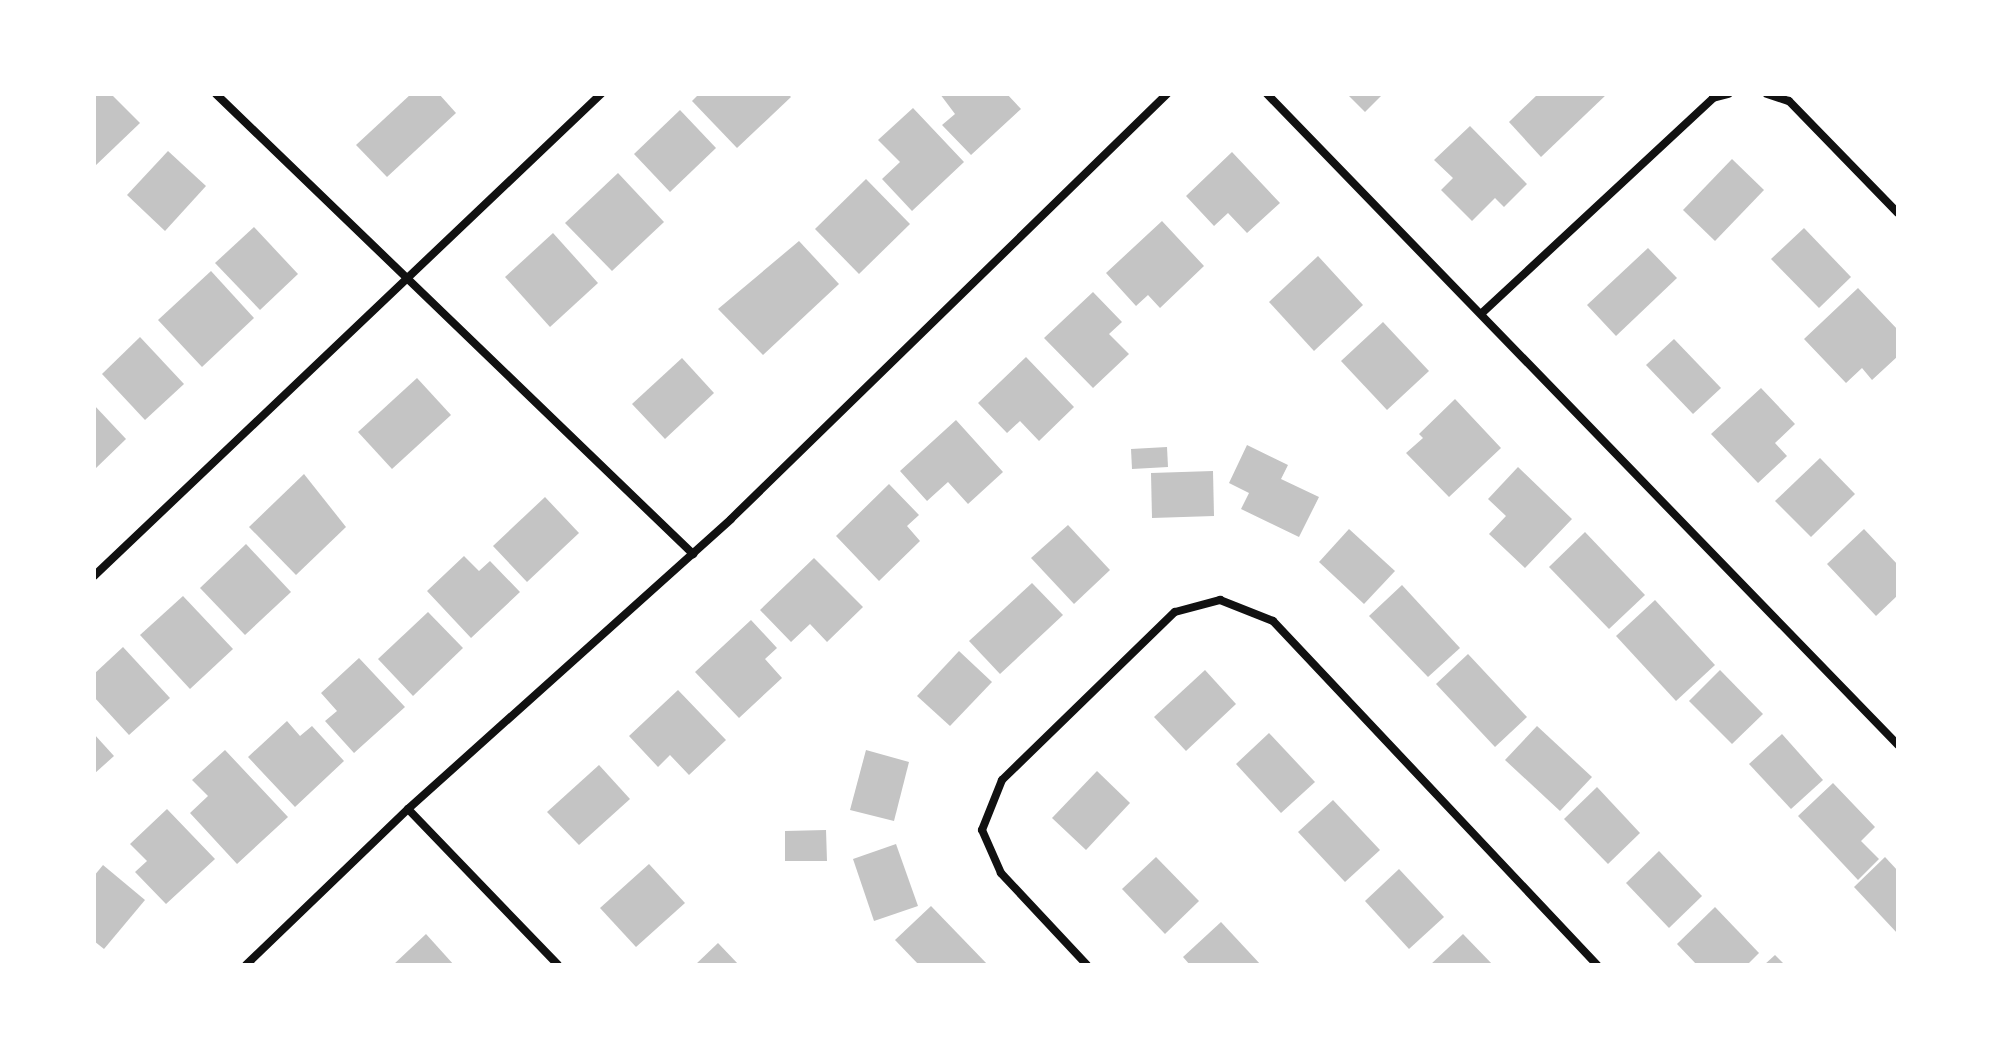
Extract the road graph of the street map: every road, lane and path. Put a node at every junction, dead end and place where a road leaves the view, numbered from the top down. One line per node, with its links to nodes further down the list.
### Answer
1 (216, 94): 8 (street)
2 (601, 94): 8 (street)
3 (1167, 94): 10 (street)
4 (1267, 94): 9 (street)
5 (1728, 94): 9 (street)
6 (1767, 94): 7 (street)
7 (1898, 213)
8 (408, 281): 10 (street); 11 (street)
9 (1482, 313): 12 (street)
10 (693, 554): 13 (street)
11 (94, 576)
12 (1898, 745)
13 (408, 809): 14 (street); 15 (street)
14 (246, 965)
15 (558, 965)
16 (1087, 965): 17 (street)
17 (1597, 965)

